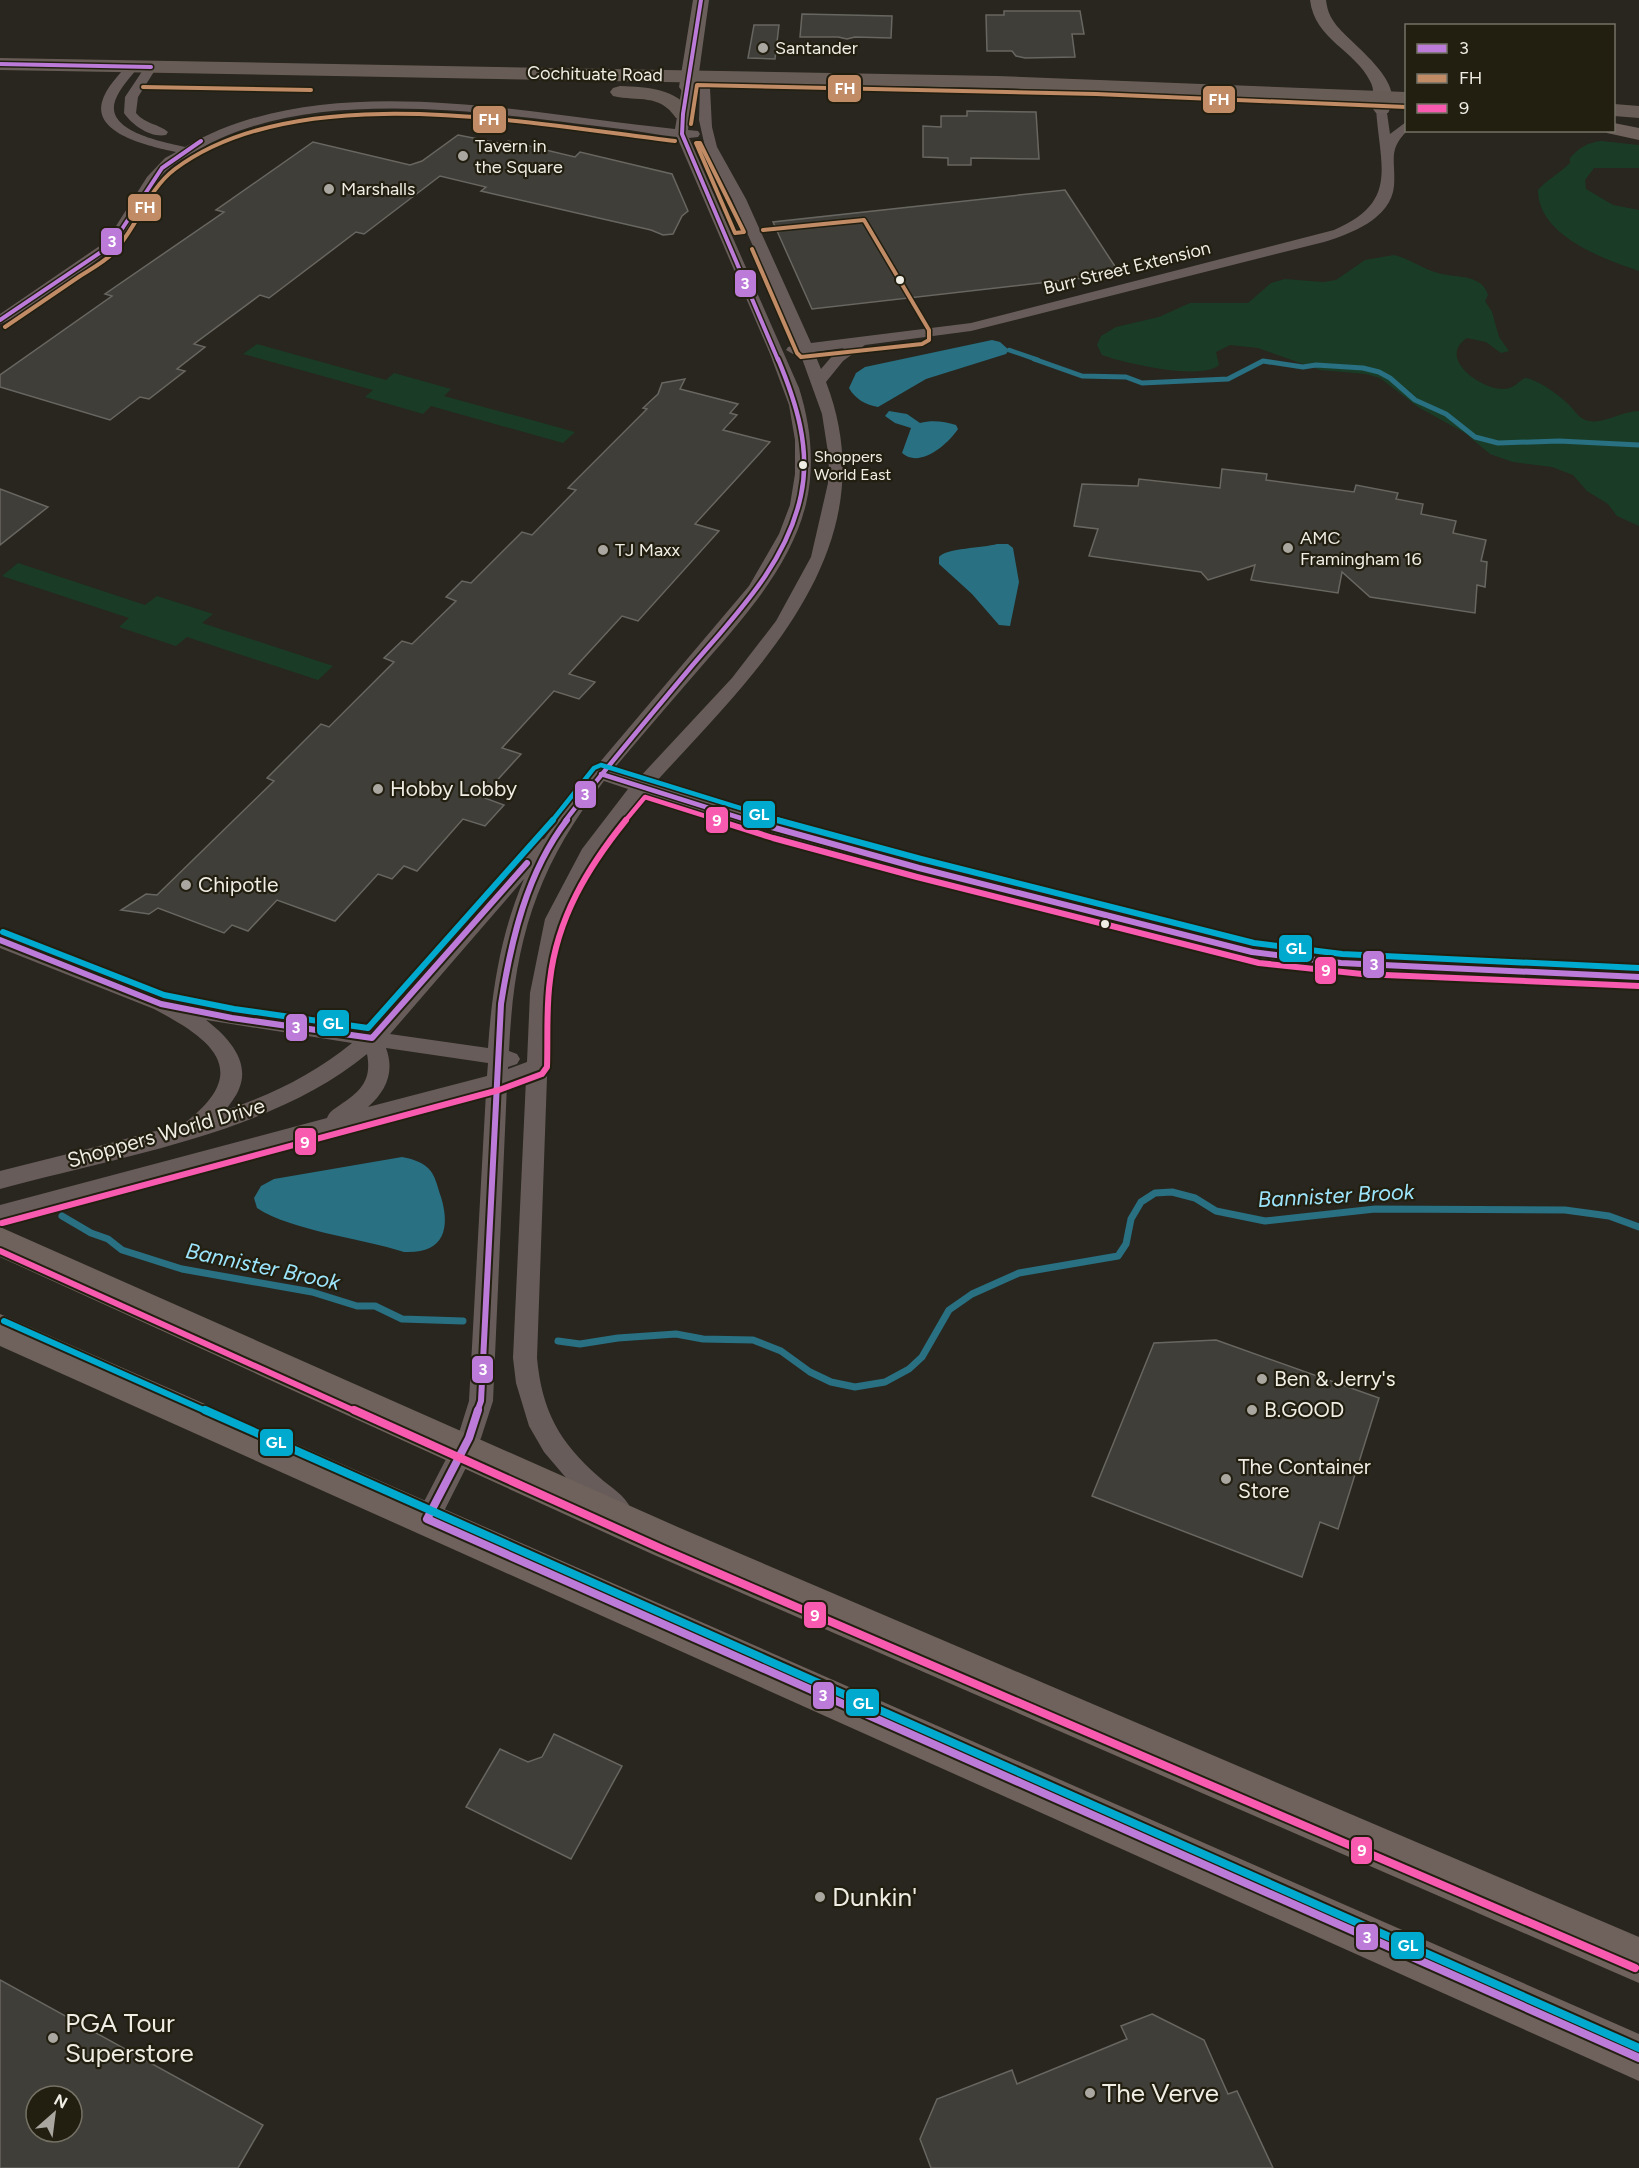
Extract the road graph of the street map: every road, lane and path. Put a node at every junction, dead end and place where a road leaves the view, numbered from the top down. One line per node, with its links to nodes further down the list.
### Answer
1 (701, 0): 7 (street)
2 (1327, 2): 9 (street)
3 (0, 64): 4 (main road, Cochituate Road)
4 (137, 72): 5 (main road, Cochituate Road); 6 (main road, Cochituate Road); 7 (main road, Cochituate Road); 22 (street); 23 (street)
5 (0, 76)
6 (498, 84): 7 (main road, Cochituate Road); 13 (main road)
7 (694, 84): 9 (main road, Cochituate Road); 13 (street, Shoppers World Drive); 20 (street)
8 (1405, 98): 9 (main road, Cochituate Road)
9 (1382, 103): 10 (main road, Cochituate Road); 24 (street, Burr Street Extension)
10 (1405, 109)
11 (1615, 110): 12 (main road)
12 (1639, 112)
13 (683, 114): 19 (street, Shoppers World Drive)
14 (556, 119): 19 (street); 22 (street); 25 (street)
15 (1615, 120): 16 (main road)
16 (1639, 122)
17 (1405, 128): 24 (street)
18 (1615, 129): 21 (highway)
19 (682, 134): 20 (street); 25 (street, Shoppers World Drive)
20 (706, 134): 28 (street)
21 (1639, 134)
22 (201, 141): 23 (street)
23 (185, 151): 26 (street)
24 (1385, 154): 27 (street, Burr Street Extension)
25 (695, 163): 29 (street, Shoppers World Drive)
26 (0, 320)
27 (864, 342): 28 (street, Burr Street Extension); 30 (street)
28 (806, 349): 29 (street, Burr Street Extension); 30 (street)
29 (776, 352): 31 (street, Shoppers World Drive)
30 (820, 380): 32 (street)
31 (601, 774): 32 (street); 33 (street, Shoppers World Drive)
32 (642, 788): 35 (street); 39 (street)
33 (573, 812): 37 (street, Shoppers World Drive); 38 (street, Shoppers World Drive)
34 (0, 940): 36 (street)
35 (1639, 977)
36 (161, 1004): 37 (street); 41 (street)
37 (372, 1038): 38 (street); 41 (street, Shoppers World Drive); 42 (street)
38 (498, 1058): 39 (street); 40 (street, Shoppers World Drive)
39 (538, 1066): 40 (street, Shoppers World Drive); 49 (street)
40 (497, 1081): 42 (street, Shoppers World Drive); 47 (street, Shoppers World Drive)
41 (186, 1131): 43 (street, Shoppers World Drive)
42 (304, 1133): 44 (street, Shoppers World Drive)
43 (0, 1180)
44 (0, 1214)
45 (0, 1241): 47 (highway)
46 (0, 1329): 48 (highway)
47 (463, 1451): 48 (street, Shoppers World Drive); 49 (highway)
48 (426, 1519): 51 (highway)
49 (666, 1541): 50 (highway)
50 (1639, 1960)
51 (1639, 2058)

